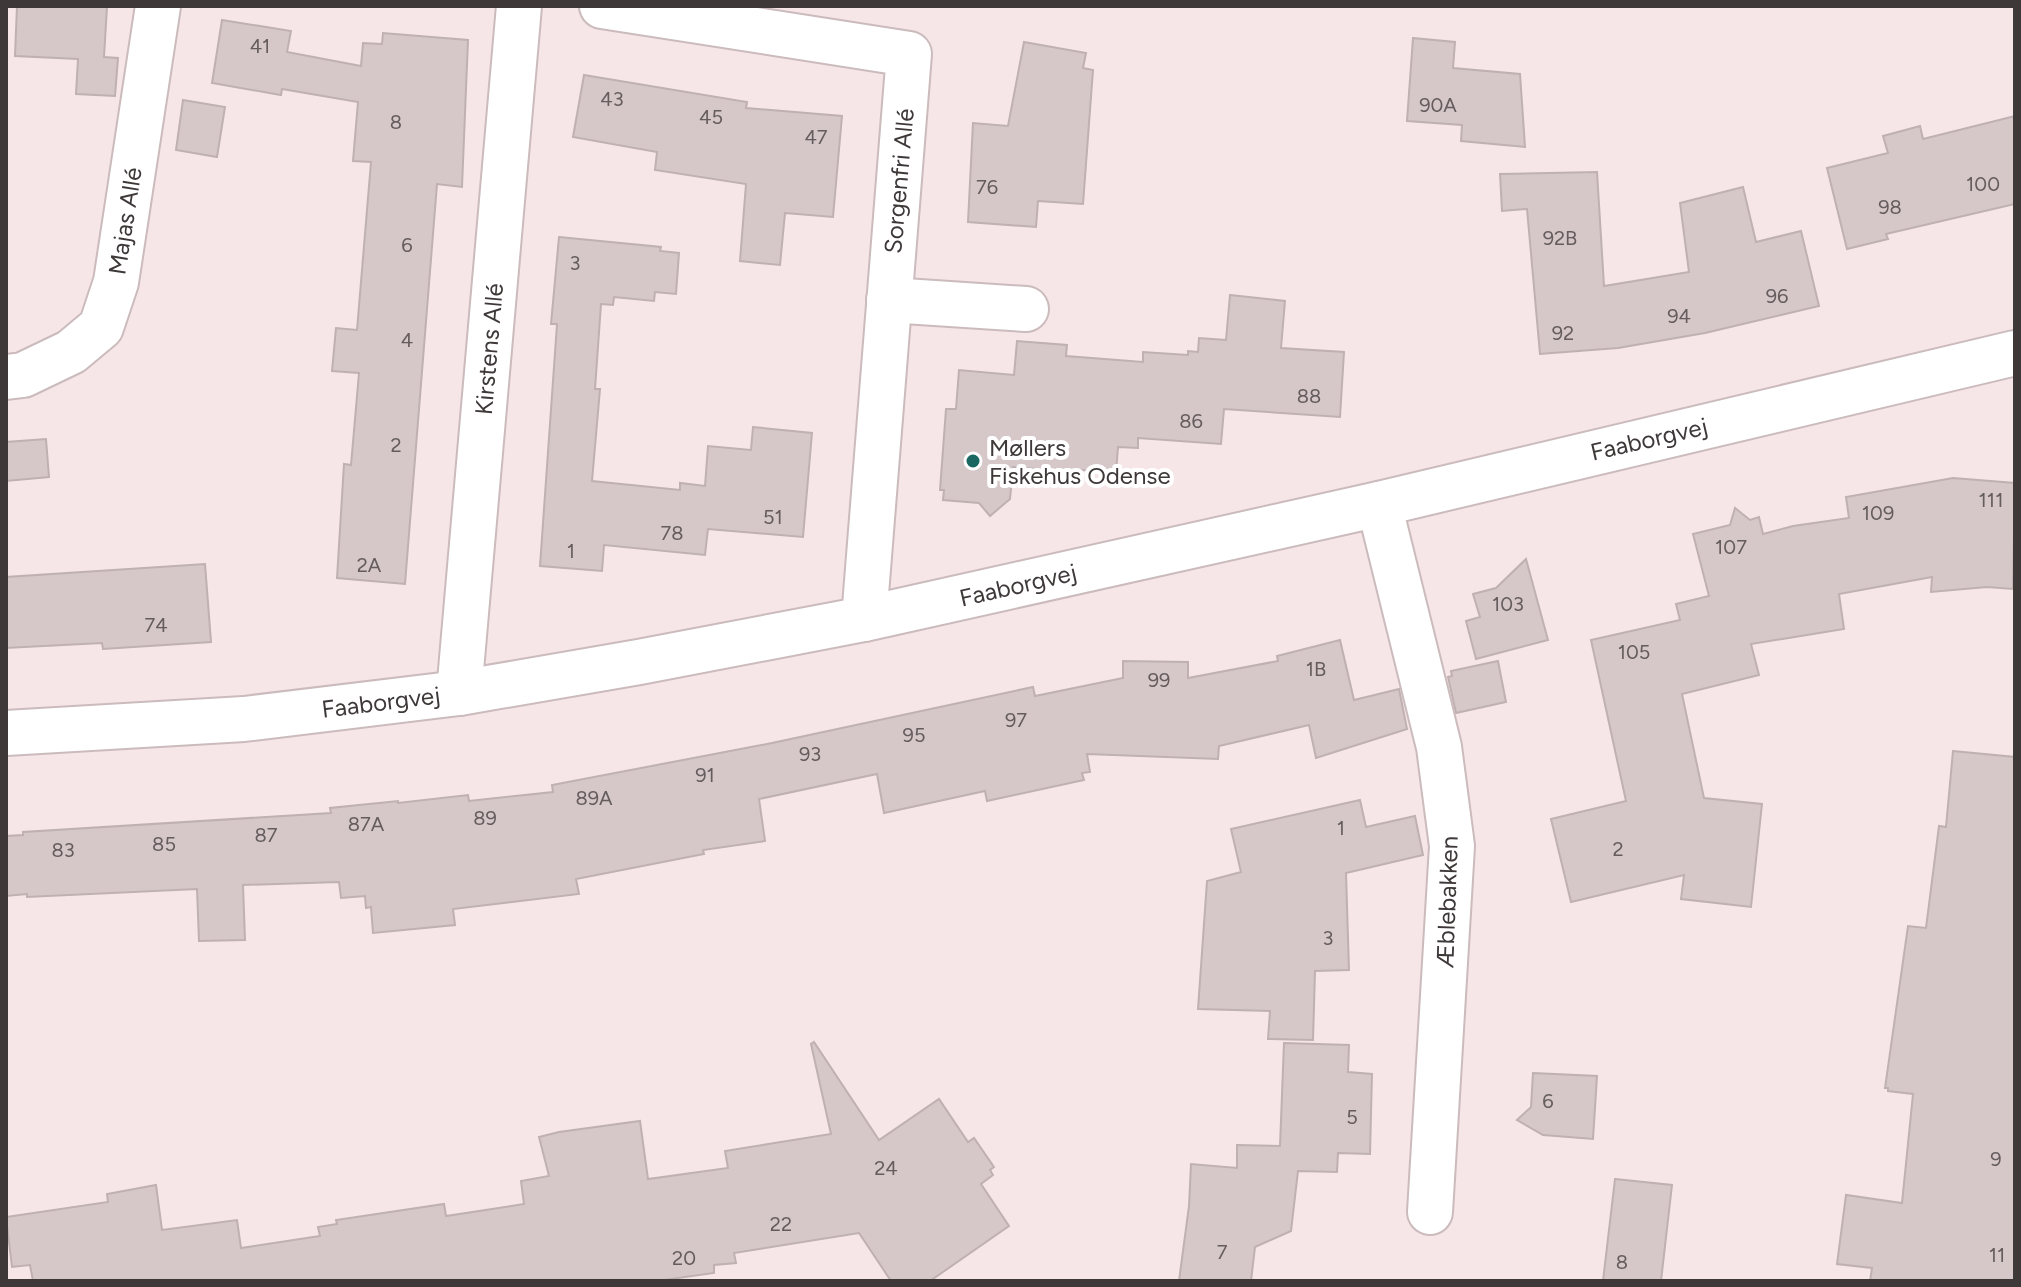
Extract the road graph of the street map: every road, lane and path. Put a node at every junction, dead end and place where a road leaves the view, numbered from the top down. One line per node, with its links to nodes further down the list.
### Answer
1 (158, 6): 7 (street, Majas Allé)
2 (519, 6): 10 (street, Kirstens Allé)
3 (602, 6): 4 (street, Sorgenfri Allé)
4 (889, 300): 5 (street); 9 (street, Sorgenfri Allé)
5 (1026, 309)
6 (2015, 353): 8 (street, Faaborgvej)
7 (6, 377)
8 (1379, 504): 9 (street, Faaborgvej); 12 (street, Æblebakken)
9 (864, 619): 10 (street, Faaborgvej)
10 (459, 693): 11 (street, Faaborgvej)
11 (6, 733)
12 (1430, 1212)

